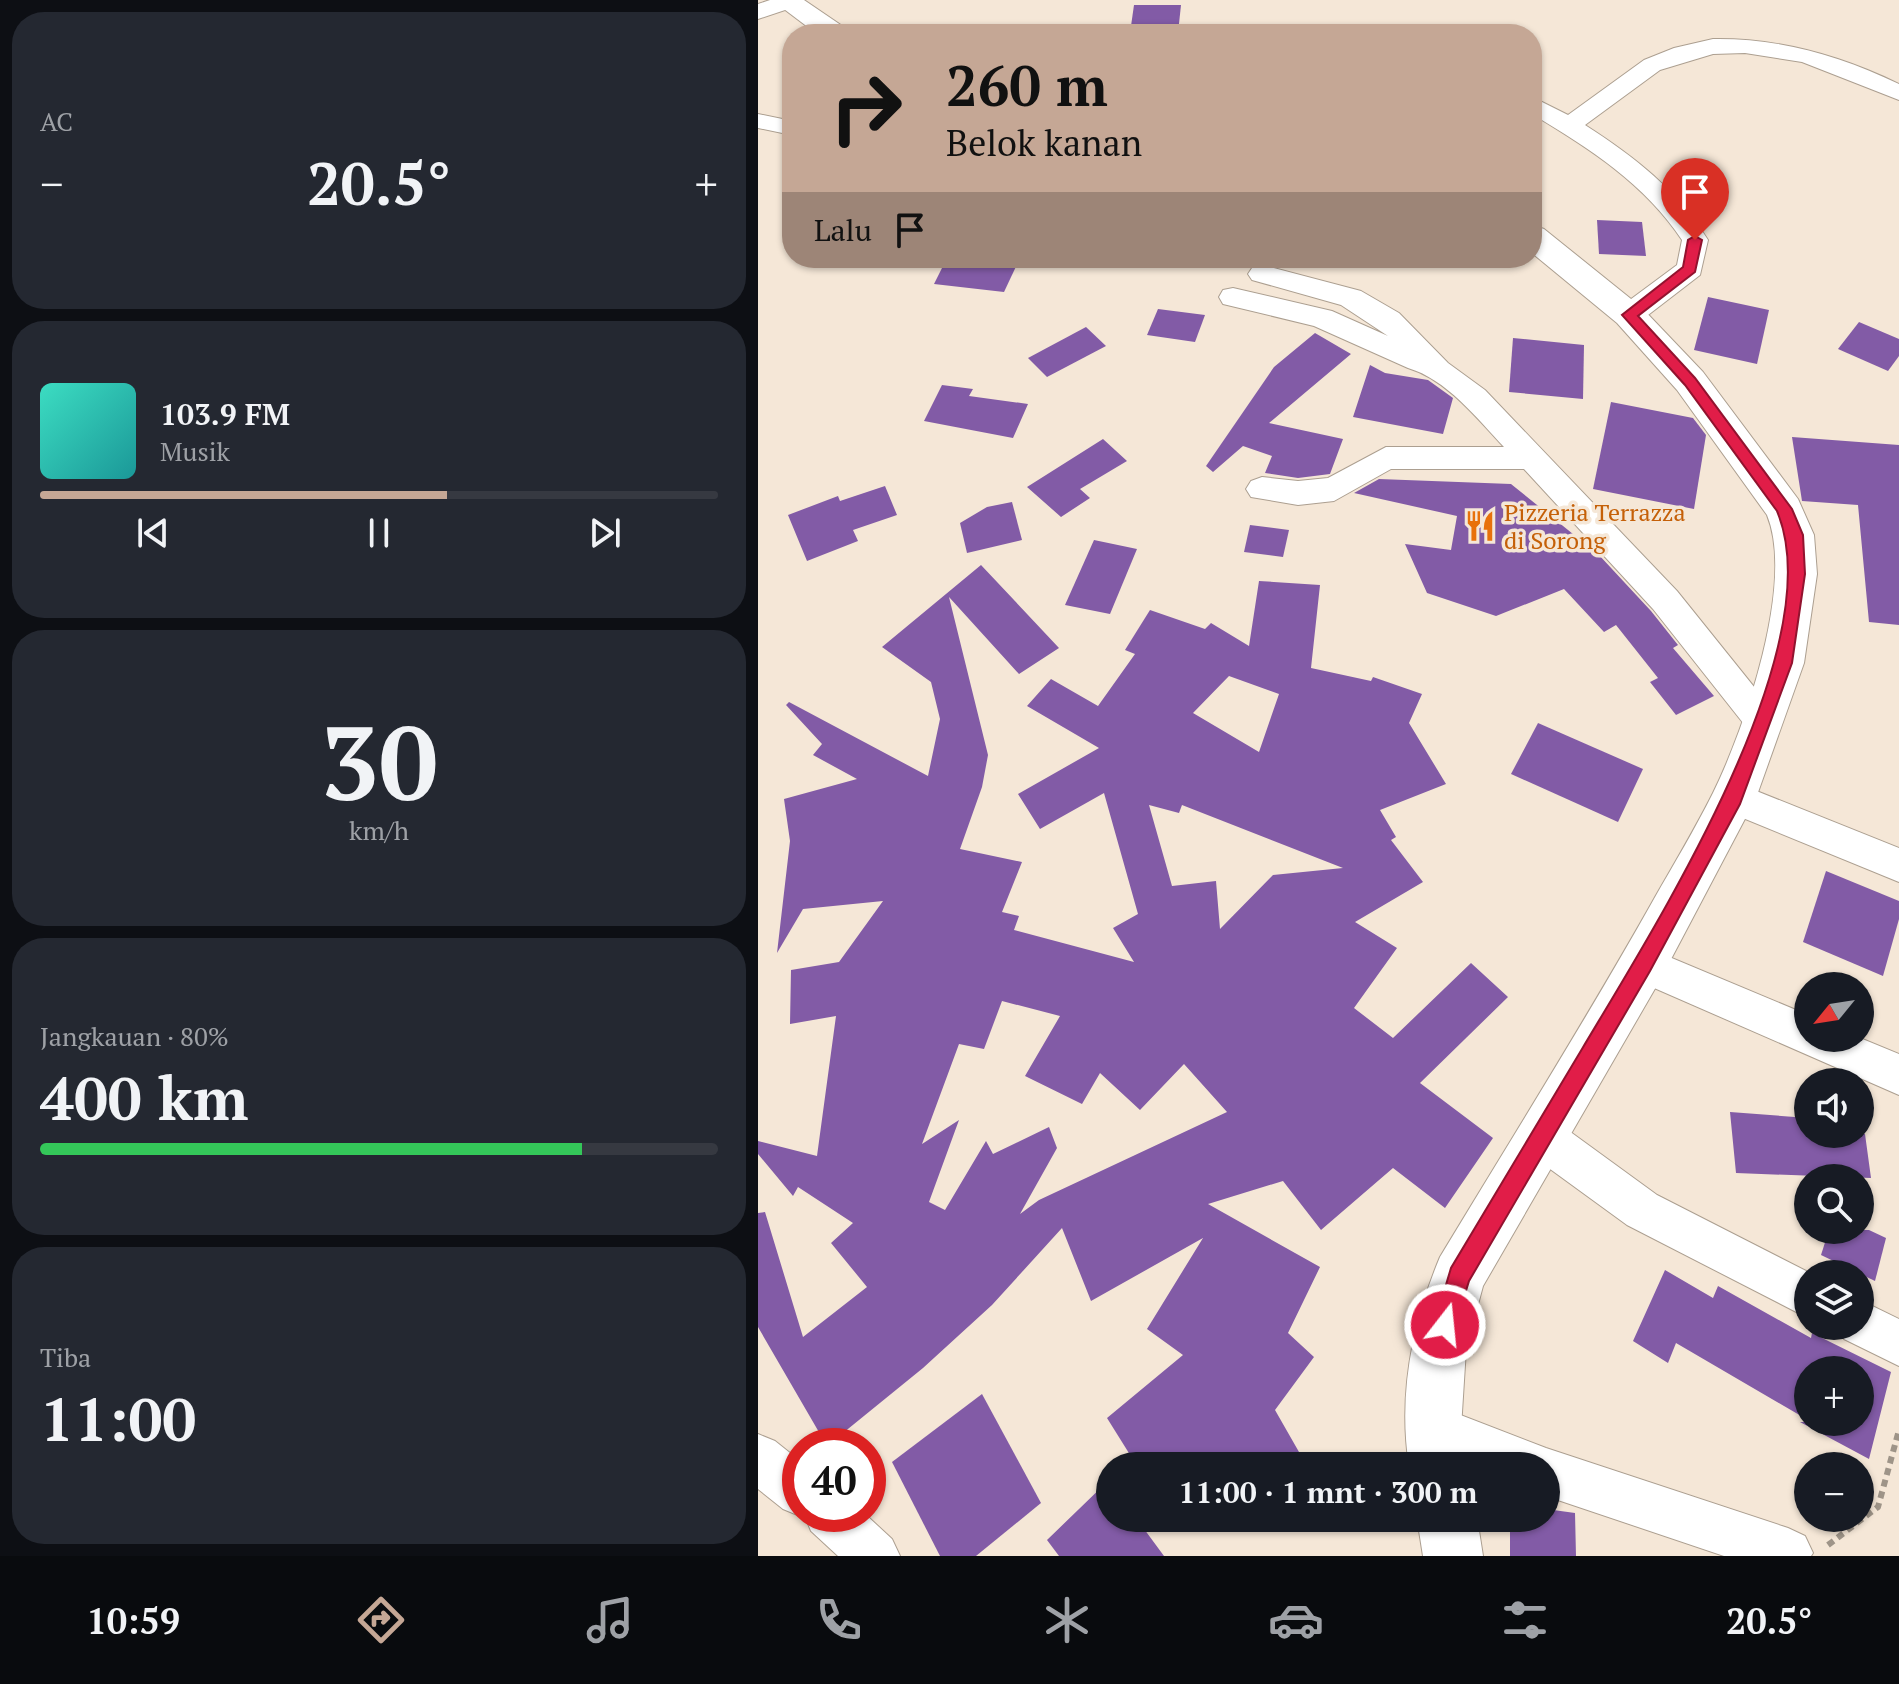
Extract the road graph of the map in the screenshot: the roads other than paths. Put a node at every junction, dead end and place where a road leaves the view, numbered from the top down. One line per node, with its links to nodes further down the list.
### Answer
1 (786, 1): 2 (street); 3 (street)
2 (758, 12)
3 (824, 24)
4 (1899, 93): 7 (street)
5 (1542, 110): 7 (street)
6 (758, 121): 8 (street)
7 (1568, 125): 12 (street)
8 (782, 126)
9 (1542, 244): 12 (street)
10 (1262, 274): 13 (street)
11 (1233, 297): 13 (street)
12 (1629, 315): 16 (street)
13 (1438, 370): 14 (street)
14 (1529, 458): 15 (street); 16 (street)
15 (1262, 489)
16 (1763, 723): 17 (street)
17 (1734, 798): 18 (street); 19 (street)
18 (1899, 865)
19 (1643, 964): 20 (street); 23 (street)
20 (1794, 1029)
21 (1846, 1052): 22 (street)
22 (1899, 1075)
23 (1539, 1135): 24 (street); 27 (street)
24 (1794, 1289)
25 (1874, 1330): 26 (street)
26 (1899, 1343)
27 (1435, 1447): 28 (street)
28 (1460, 1452)
29 (758, 1458): 30 (street)
30 (782, 1477)
31 (1560, 1477): 34 (street)
32 (848, 1532): 35 (street)
33 (1449, 1532): 36 (street)
34 (1788, 1553)
35 (875, 1556)
36 (1453, 1556)

